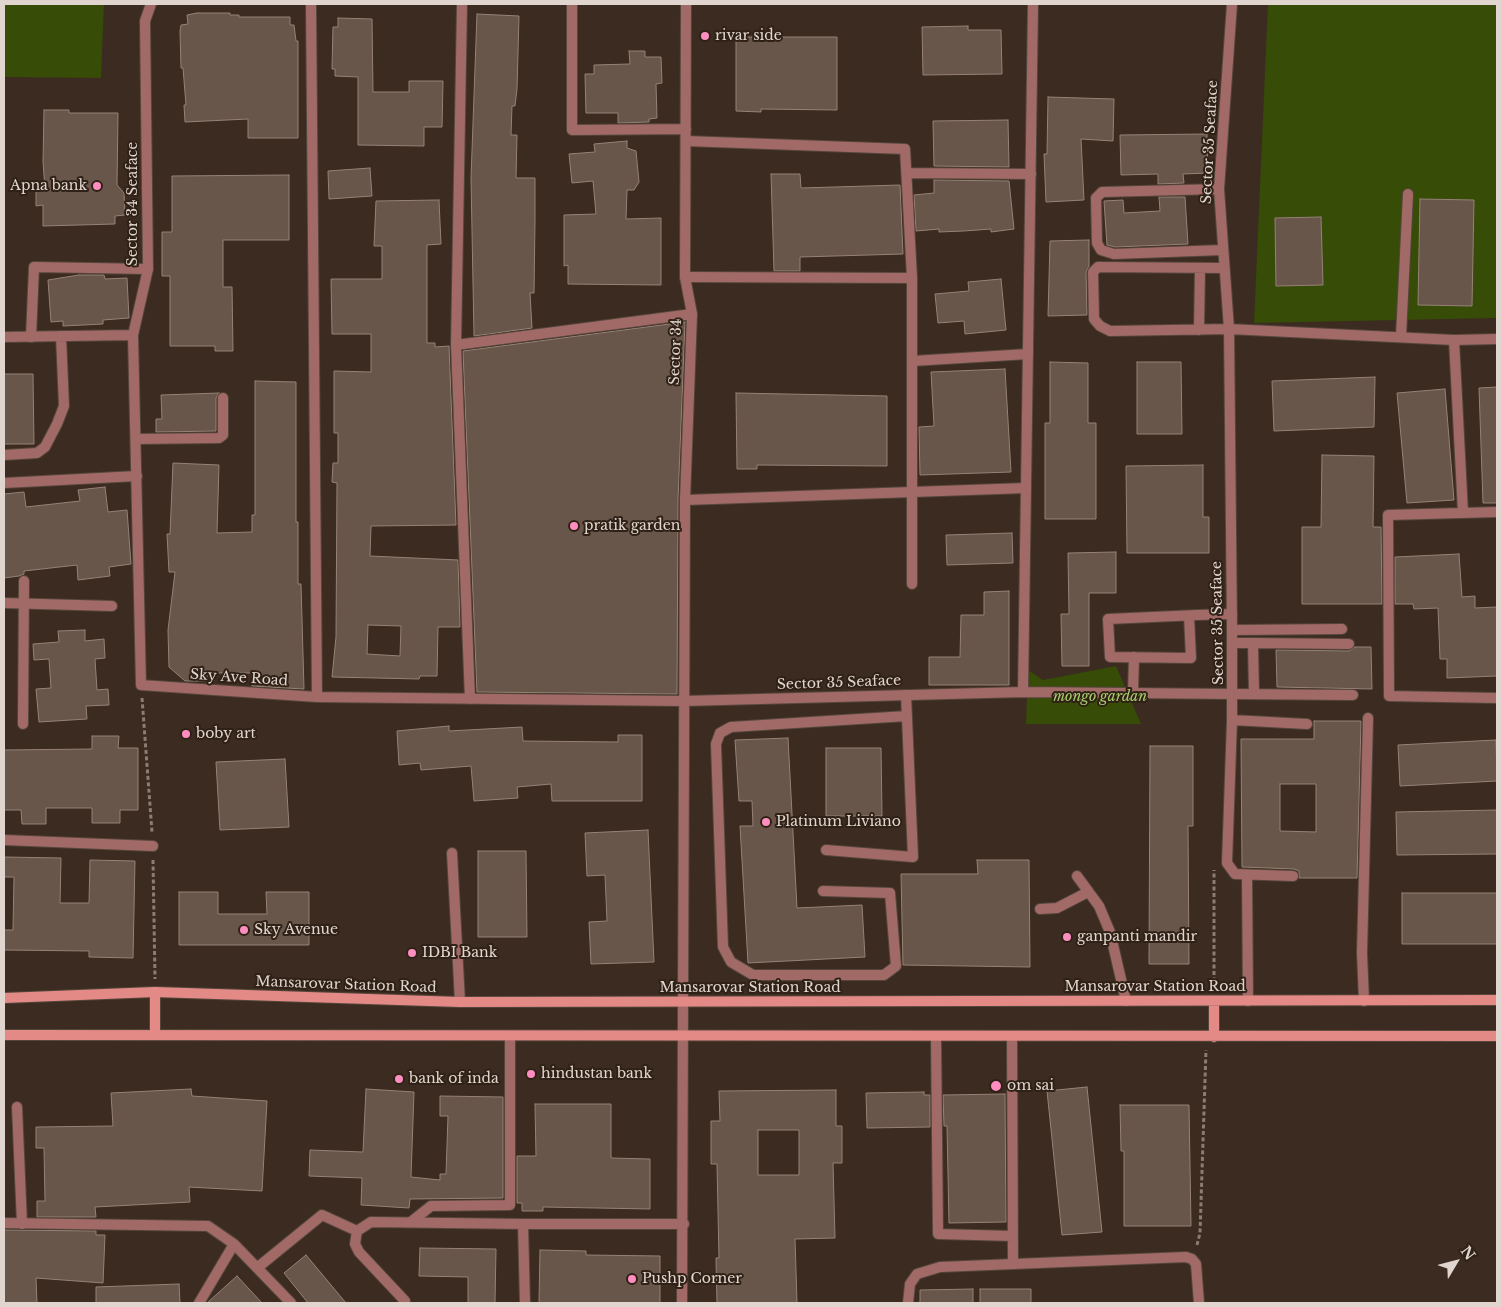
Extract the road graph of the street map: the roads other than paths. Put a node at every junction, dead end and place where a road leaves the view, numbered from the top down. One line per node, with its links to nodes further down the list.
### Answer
1 (151, 4): 15 (street, Sector 34 Seaface)
2 (310, 4): 62 (street)
3 (462, 4): 30 (street)
4 (572, 4): 8 (street)
5 (686, 4): 8 (street, Sector 34)
6 (1033, 4): 11 (street)
7 (1232, 4): 12 (street, Sector 35 Seaface)
8 (686, 129): 9 (street, Sector 34)
9 (686, 141): 10 (street); 18 (street, Sector 34)
10 (907, 173): 11 (street); 19 (street)
11 (1031, 174): 31 (street)
12 (1219, 189): 14 (street, Sector 35 Seaface); 14 (street)
13 (1408, 194): 25 (street)
14 (1222, 250): 17 (street, Sector 35 Seaface)
15 (148, 268): 23 (street, Sector 34 Seaface); 27 (street)
16 (1200, 268): 17 (street); 21 (street); 21 (street)
17 (1223, 268): 22 (street, Sector 35 Seaface)
18 (686, 277): 19 (street); 20 (street, Sector 34)
19 (912, 278): 32 (street)
20 (692, 314): 30 (street); 40 (street, Sector 34)
21 (1199, 330): 22 (street)
22 (1228, 330): 25 (street); 48 (street, Sector 35 Seaface)
23 (133, 335): 24 (street); 34 (street, Sky Ave Road)
24 (61, 336): 27 (street); 35 (street)
25 (1400, 336): 29 (street)
26 (4, 337): 27 (street)
27 (31, 337)
28 (1497, 339): 29 (street)
29 (1454, 340): 42 (street)
30 (456, 345): 64 (street)
31 (1028, 354): 32 (street); 38 (street)
32 (912, 361): 39 (street)
33 (223, 398): 34 (street)
34 (136, 439): 36 (street, Sky Ave Road)
35 (4, 455)
36 (137, 476): 37 (street); 62 (street, Sky Ave Road)
37 (4, 483)
38 (1026, 488): 39 (street); 56 (street)
39 (912, 491): 40 (street); 44 (street)
40 (685, 500): 65 (street, Sector 34)
41 (1497, 512): 42 (street)
42 (1463, 513): 63 (street)
43 (24, 581): 46 (street)
44 (912, 584)
45 (4, 603): 46 (street)
46 (25, 604): 47 (street); 69 (street)
47 (112, 606)
48 (1232, 614): 49 (street); 51 (street, Sector 35 Seaface)
49 (1188, 616): 55 (street); 55 (street)
50 (1342, 629): 51 (street)
51 (1232, 630): 52 (street, Sector 35 Seaface)
52 (1232, 643): 53 (street); 58 (street, Sector 35 Seaface)
53 (1253, 643): 54 (street); 59 (street)
54 (1349, 644)
55 (1134, 657): 57 (street)
56 (1023, 692): 57 (street, Sector 35 Seaface); 60 (street, Sector 35 Seaface)
57 (1133, 693): 58 (street, Sector 35 Seaface)
58 (1233, 694): 59 (street); 68 (street)
59 (1254, 694): 61 (street)
60 (906, 695): 65 (street, Sector 35 Seaface); 66 (street)
61 (1353, 695)
62 (317, 697): 64 (street, Sky Ave Road)
63 (1497, 698)
64 (470, 699): 65 (street, Sky Ave Road)
65 (684, 701): 89 (street, Sector 34)
66 (907, 716): 73 (street); 78 (street)
67 (1368, 718): 87 (street)
68 (1232, 720): 70 (street); 75 (street)
69 (23, 724)
70 (1307, 724)
71 (4, 840): 72 (street)
72 (153, 846)
73 (826, 850)
74 (452, 853): 88 (street)
75 (1247, 875): 77 (street); 86 (street)
76 (1077, 876): 79 (street)
77 (1293, 876)
78 (823, 891)
79 (1088, 892): 80 (street); 84 (street)
80 (1040, 909)
81 (155, 992): 82 (main road, Mansarovar Station Road); 88 (main road, Mansarovar Station Road); 90 (main road)
82 (4, 998)
83 (1497, 1000): 87 (main road, Mansarovar Station Road)
84 (1126, 1001): 85 (main road, Mansarovar Station Road); 89 (main road, Mansarovar Station Road)
85 (1214, 1001): 86 (main road, Mansarovar Station Road); 97 (main road)
86 (1248, 1001): 87 (main road, Mansarovar Station Road)
87 (1364, 1001)
88 (460, 1002): 89 (main road, Mansarovar Station Road)
89 (684, 1002): 94 (street, Sector 34)
90 (155, 1034): 91 (main road); 93 (main road)
91 (4, 1035)
92 (1497, 1036): 97 (main road)
93 (510, 1037): 94 (main road); 99 (street)
94 (684, 1037): 95 (main road); 103 (street, Sector 34)
95 (936, 1037): 96 (main road); 105 (street)
96 (1012, 1037): 97 (main road); 105 (street)
97 (1210, 1037)
98 (17, 1106): 101 (street)
99 (411, 1222): 102 (street); 104 (street)
100 (4, 1223): 101 (street)
101 (22, 1224): 106 (street)
102 (523, 1224): 103 (street); 112 (street)
103 (684, 1224): 113 (street, Sector 34)
104 (358, 1231): 108 (street); 109 (street)
105 (1013, 1236): 107 (street)
106 (234, 1244): 108 (street); 110 (street)
107 (1013, 1264): 114 (street); 115 (street)
108 (257, 1268): 111 (street)
109 (405, 1301)
110 (199, 1303)
111 (291, 1303)
112 (525, 1303)
113 (682, 1303)
114 (908, 1303)
115 (1199, 1303)

